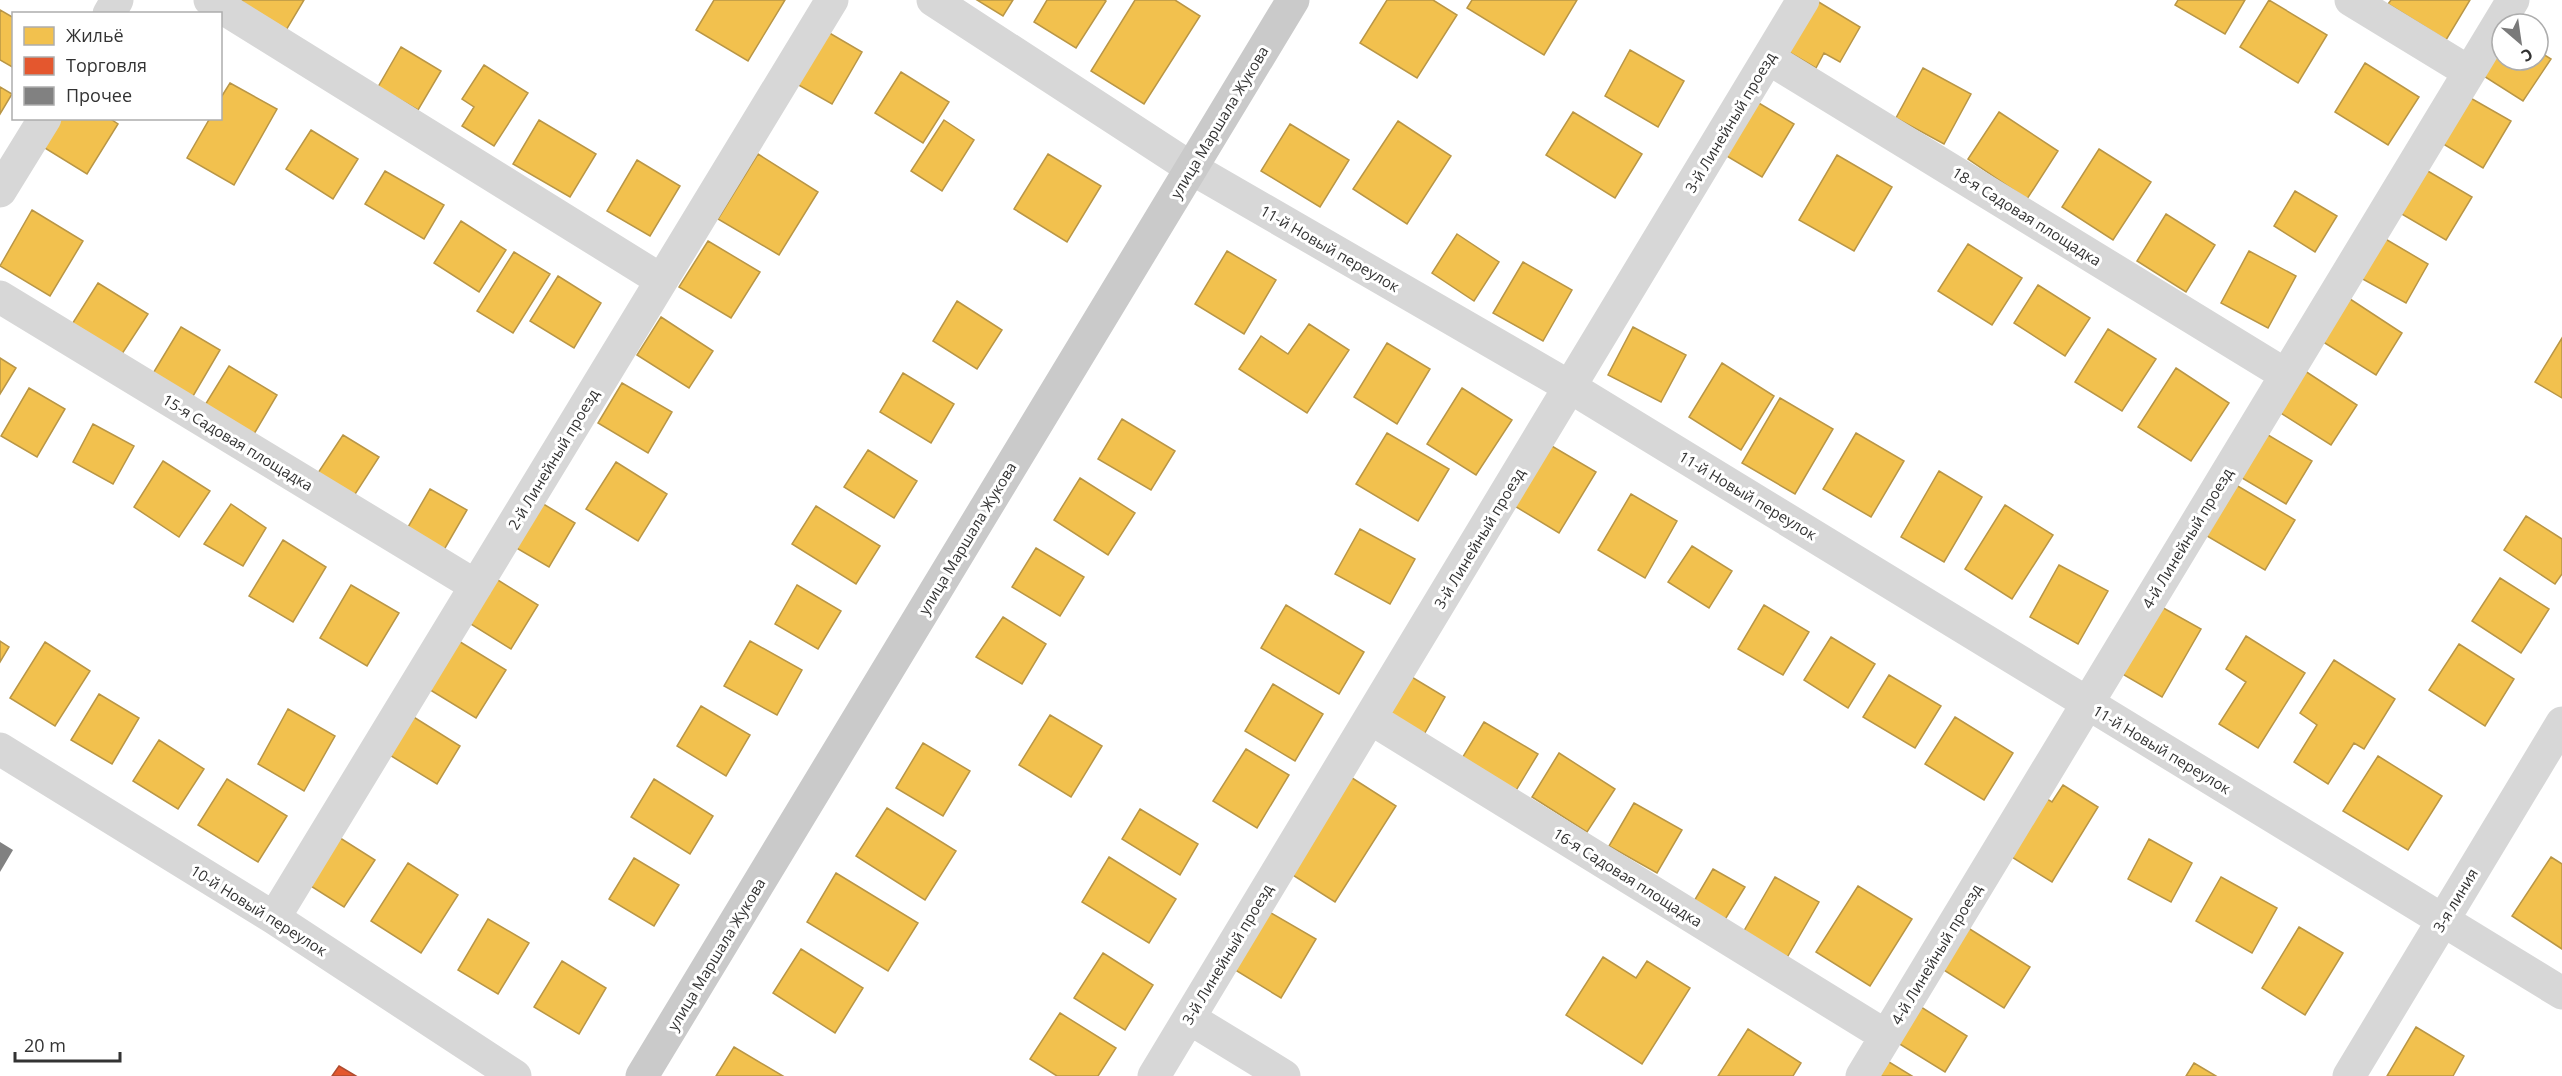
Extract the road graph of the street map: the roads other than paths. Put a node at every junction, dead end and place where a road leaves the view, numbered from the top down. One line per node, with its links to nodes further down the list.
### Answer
1 (210, 0): 13 (street)
2 (832, 0): 13 (street, 2-й Линейный проезд)
3 (933, 0): 11 (street, 11-й Новый переулок)
4 (1293, 0): 11 (main road, улица Маршала Жукова)
5 (1803, 0): 8 (street, 3-й Линейный проезд)
6 (2351, 0): 9 (street)
7 (2513, 0): 9 (street, 4-й Линейный проезд)
8 (1768, 58): 15 (street, 18-я Садовая площадка); 16 (street, 3-й Линейный проезд)
9 (2469, 72): 15 (street, 4-й Линейный проезд)
10 (44, 120): 12 (street)
11 (1191, 168): 16 (street, 11-й Новый переулок); 28 (main road, улица Маршала Жукова)
12 (0, 191)
13 (662, 280): 17 (street, 2-й Линейный проезд)
14 (0, 297): 17 (street, 15-я Садовая площадка)
15 (2286, 375): 18 (street, 4-й Линейный проезд)
16 (1570, 387): 18 (street, 11-й Новый переулок); 19 (street, 3-й Линейный проезд)
17 (476, 586): 22 (street, 2-й Линейный проезд)
18 (2088, 703): 23 (street, 11-й Новый переулок); 26 (street, 4-й Линейный проезд)
19 (1370, 718): 25 (street, 3-й Линейный проезд); 26 (street, 16-я Садовая площадка)
20 (2562, 723): 23 (street, 3-я линия)
21 (0, 750): 22 (street, 10-й Новый переулок)
22 (274, 918): 27 (street, 10-й Новый переулок)
23 (2443, 920): 24 (street, 11-й Новый переулок); 32 (street, 3-я линия)
24 (2562, 993)
25 (1189, 1018): 29 (street, 3-й Линейный проезд); 30 (street)
26 (1886, 1036): 31 (street, 4-й Линейный проезд)
27 (515, 1076)
28 (642, 1076)
29 (1154, 1076)
30 (1284, 1076)
31 (1862, 1076)
32 (2349, 1076)

